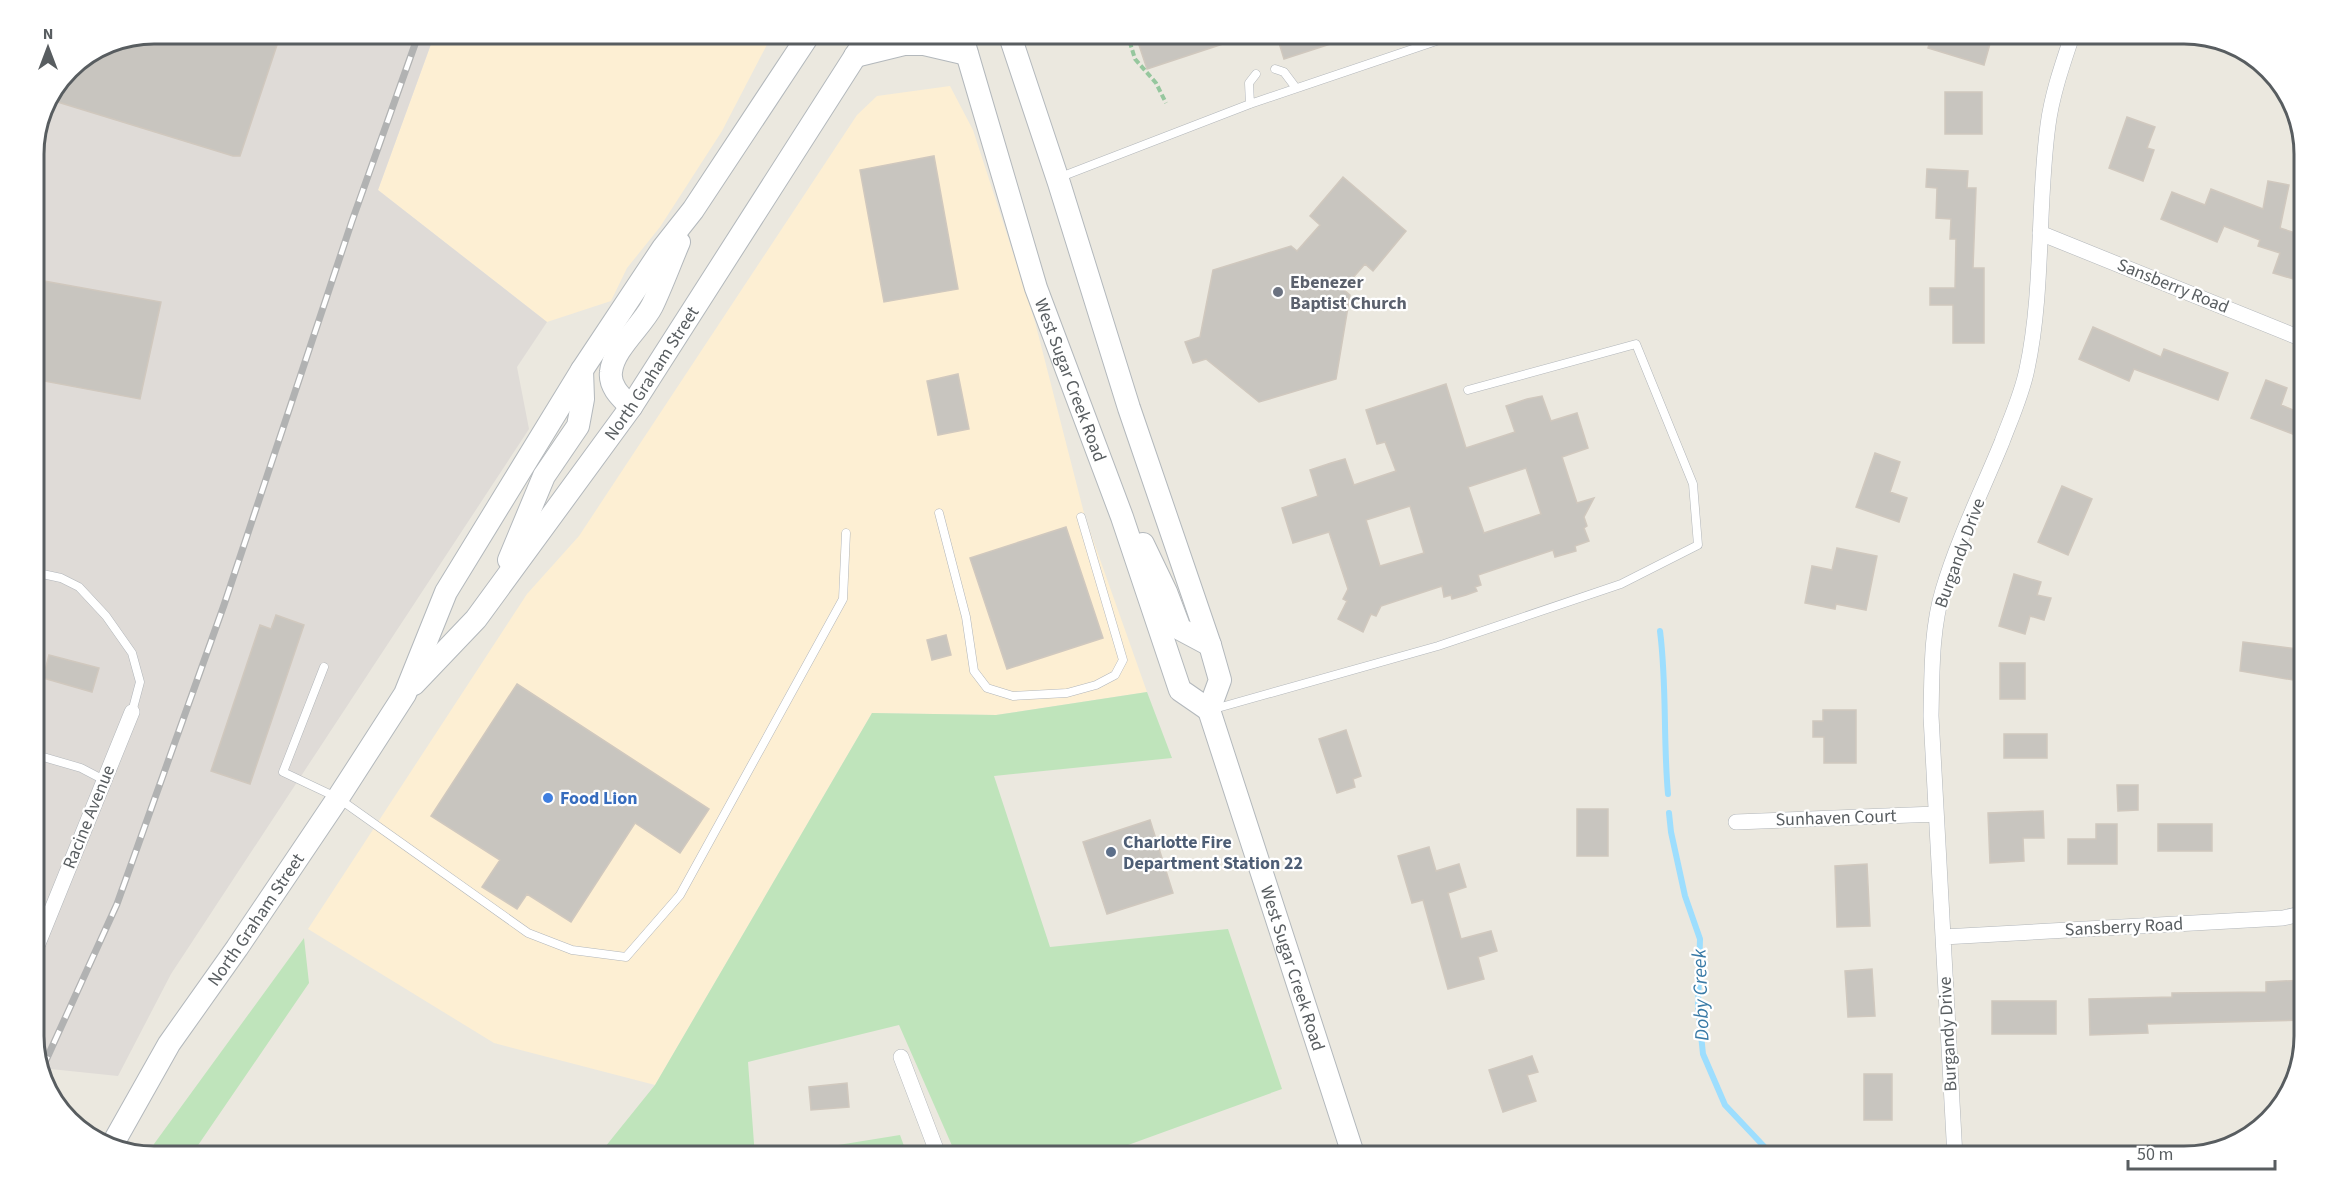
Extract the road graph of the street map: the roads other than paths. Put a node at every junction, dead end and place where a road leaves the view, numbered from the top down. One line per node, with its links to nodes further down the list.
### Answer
1 (803, 44): 13 (main road, North Graham Street)
2 (863, 44): 7 (main road, North Graham Street)
3 (964, 44): 7 (main road); 21 (main road, West Sugar Creek Road)
4 (1013, 44): 12 (main road)
5 (1427, 44): 10 (lane)
6 (2069, 44): 14 (street, Burgandy Drive)
7 (855, 56): 18 (main road, North Graham Street)
8 (1275, 69): 10 (lane)
9 (1256, 74): 11 (lane)
10 (1296, 88): 11 (lane)
11 (1250, 104): 12 (lane)
12 (1057, 178): 25 (main road)
13 (693, 210): 16 (main road, North Graham Street); 18 (main road)
14 (2040, 233): 15 (street, Sansberry Road); 33 (street, Burgandy Drive)
15 (2294, 336)
16 (582, 370): 24 (main road); 27 (main road, North Graham Street)
17 (1468, 390): 28 (lane)
18 (631, 407): 24 (main road, North Graham Street)
19 (939, 513): 20 (lane)
20 (1081, 517)
21 (1122, 517): 25 (main road); 28 (main road, West Sugar Creek Road)
22 (846, 533): 32 (lane)
23 (44, 574): 29 (lane)
24 (496, 592): 27 (main road, North Graham Street)
25 (1210, 645): 28 (main road)
26 (324, 667): 32 (lane)
27 (405, 694): 32 (main road, North Graham Street)
28 (1209, 710): 41 (main road, West Sugar Creek Road)
29 (132, 712): 31 (street, Racine Avenue)
30 (44, 757): 31 (lane)
31 (104, 780): 36 (street, Racine Avenue)
32 (338, 798): 39 (main road, North Graham Street)
33 (1936, 814): 34 (street, Sunhaven Court); 37 (street, Burgandy Drive)
34 (1736, 822)
35 (2294, 916): 37 (street, Sansberry Road)
36 (44, 929)
37 (1943, 937): 42 (street, Burgandy Drive)
38 (901, 1057): 40 (street)
39 (115, 1140)
40 (935, 1146)
41 (1350, 1146)
42 (1953, 1146)

